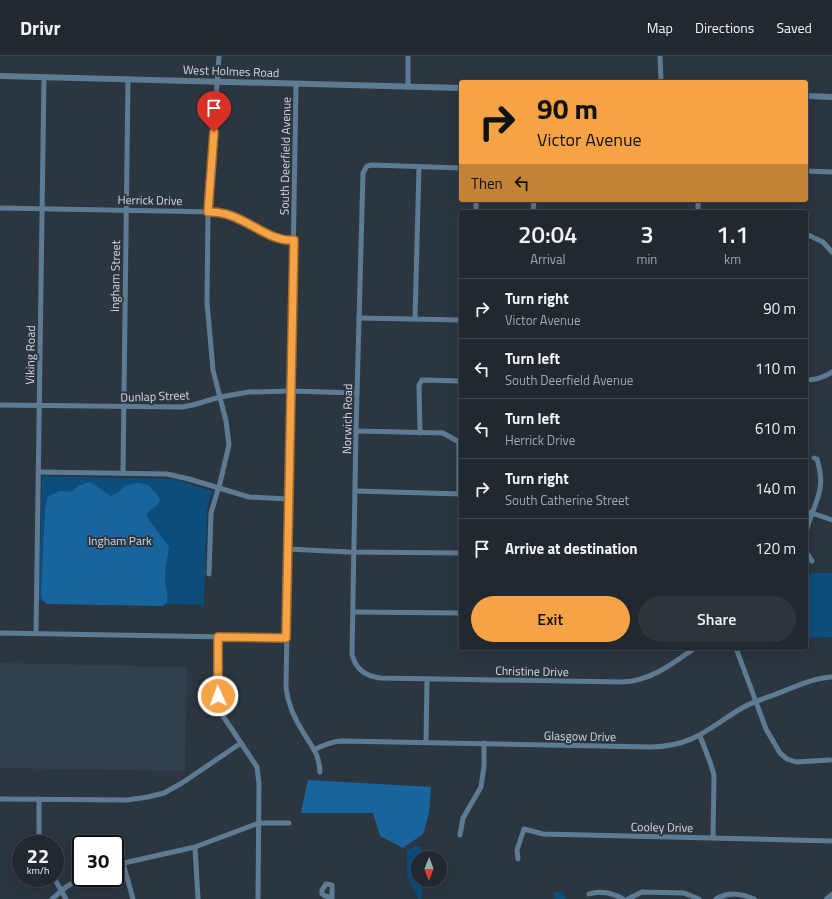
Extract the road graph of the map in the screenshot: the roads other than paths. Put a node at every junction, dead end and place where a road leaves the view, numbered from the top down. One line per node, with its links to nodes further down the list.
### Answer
1 (219, 56): 8 (street)
2 (408, 56): 10 (street)
3 (660, 56): 7 (street)
4 (0, 76): 5 (street, West Holmes Road)
5 (44, 77): 6 (street, West Holmes Road); 19 (street, Viking Road)
6 (128, 79): 8 (street, West Holmes Road); 20 (street, Ingham Street)
7 (661, 80)
8 (217, 81): 9 (street, West Holmes Road); 21 (street)
9 (296, 84): 10 (street, West Holmes Road); 23 (street, South Deerfield Avenue)
10 (408, 87): 11 (street, West Holmes Road)
11 (459, 88)
12 (808, 96): 13 (street)
13 (832, 97)
14 (419, 167): 15 (street); 25 (street, Norwich Road); 26 (street)
15 (459, 168)
16 (808, 171): 17 (street)
17 (832, 172)
18 (0, 208): 19 (street, Herrick Drive)
19 (42, 208): 20 (street, Herrick Drive); 35 (street, Viking Road)
20 (126, 210): 21 (street, Herrick Drive); 36 (street, Ingham Street)
21 (208, 212): 23 (street, Herrick Drive); 33 (street)
22 (808, 235): 24 (street)
23 (294, 240): 31 (street, South Deerfield Avenue)
24 (832, 252)
25 (359, 318): 26 (street); 32 (street, Norwich Road)
26 (415, 319): 27 (street)
27 (459, 320)
28 (832, 372): 29 (street)
29 (808, 380)
30 (459, 381): 38 (street)
31 (291, 391): 32 (street, Dunlap Street); 33 (street, Dunlap Street); 46 (street, South Deerfield Avenue)
32 (357, 393): 37 (street, Norwich Road)
33 (220, 397): 36 (street, Dunlap Street); 43 (street)
34 (0, 405): 35 (street, Dunlap Street)
35 (39, 405): 36 (street, Dunlap Street); 41 (street, Viking Road)
36 (124, 407): 42 (street, Ingham Street)
37 (356, 431): 38 (street); 44 (street, Norwich Road)
38 (420, 433): 39 (street)
39 (459, 442)
40 (814, 458): 48 (street)
41 (38, 472): 42 (street); 60 (street, Viking Road)
42 (123, 474): 43 (street)
43 (218, 488): 46 (street); 56 (street)
44 (356, 491): 45 (street); 52 (street, Norwich Road)
45 (459, 494)
46 (289, 499): 51 (street, South Deerfield Avenue)
47 (808, 512): 48 (street)
48 (812, 513): 49 (street); 50 (street)
49 (832, 520)
50 (808, 526)
51 (288, 549): 52 (street); 62 (street, South Deerfield Avenue)
52 (354, 552): 53 (street); 57 (street, Norwich Road)
53 (459, 553)
54 (808, 555): 55 (street)
55 (812, 561)
56 (209, 574)
57 (353, 612): 58 (street); 65 (street, Norwich Road)
58 (459, 613)
59 (0, 633): 60 (street)
60 (36, 633): 61 (street)
61 (218, 637): 62 (street); 70 (street)
62 (286, 638): 73 (street, South Deerfield Avenue)
63 (692, 650): 67 (street, Christine Drive)
64 (737, 650): 68 (street)
65 (362, 671): 67 (street, Christine Drive)
66 (832, 677): 68 (street, Glasgow Drive)
67 (427, 679): 71 (street)
68 (757, 701): 69 (street, Glasgow Drive); 74 (street)
69 (700, 736): 72 (street, Glasgow Drive); 82 (street)
70 (241, 743): 77 (street); 78 (street)
71 (426, 743): 72 (street, Glasgow Drive); 73 (street, Glasgow Drive)
72 (484, 743): 80 (street)
73 (314, 750): 75 (street, South Deerfield Avenue)
74 (830, 760)
75 (320, 772)
76 (0, 799): 77 (street)
77 (39, 799): 81 (street)
78 (259, 823): 79 (street); 84 (street); 97 (street)
79 (289, 823)
80 (460, 834)
81 (39, 835)
82 (713, 838): 83 (street, Cooley Drive); 85 (street, Cooley Drive)
83 (832, 841)
84 (195, 847): 86 (street); 96 (street)
85 (518, 859)
86 (124, 863)
87 (124, 867): 95 (street)
88 (72, 884): 90 (street)
89 (59, 887): 90 (street)
90 (61, 891): 93 (street); 94 (street)
91 (589, 894): 98 (street)
92 (832, 895): 103 (street)
93 (52, 899)
94 (66, 899)
95 (133, 899)
96 (198, 899)
97 (258, 899)
98 (623, 899)
99 (628, 899): 100 (street)
100 (699, 899)
101 (716, 899): 102 (street)
102 (754, 899)
103 (827, 899)

